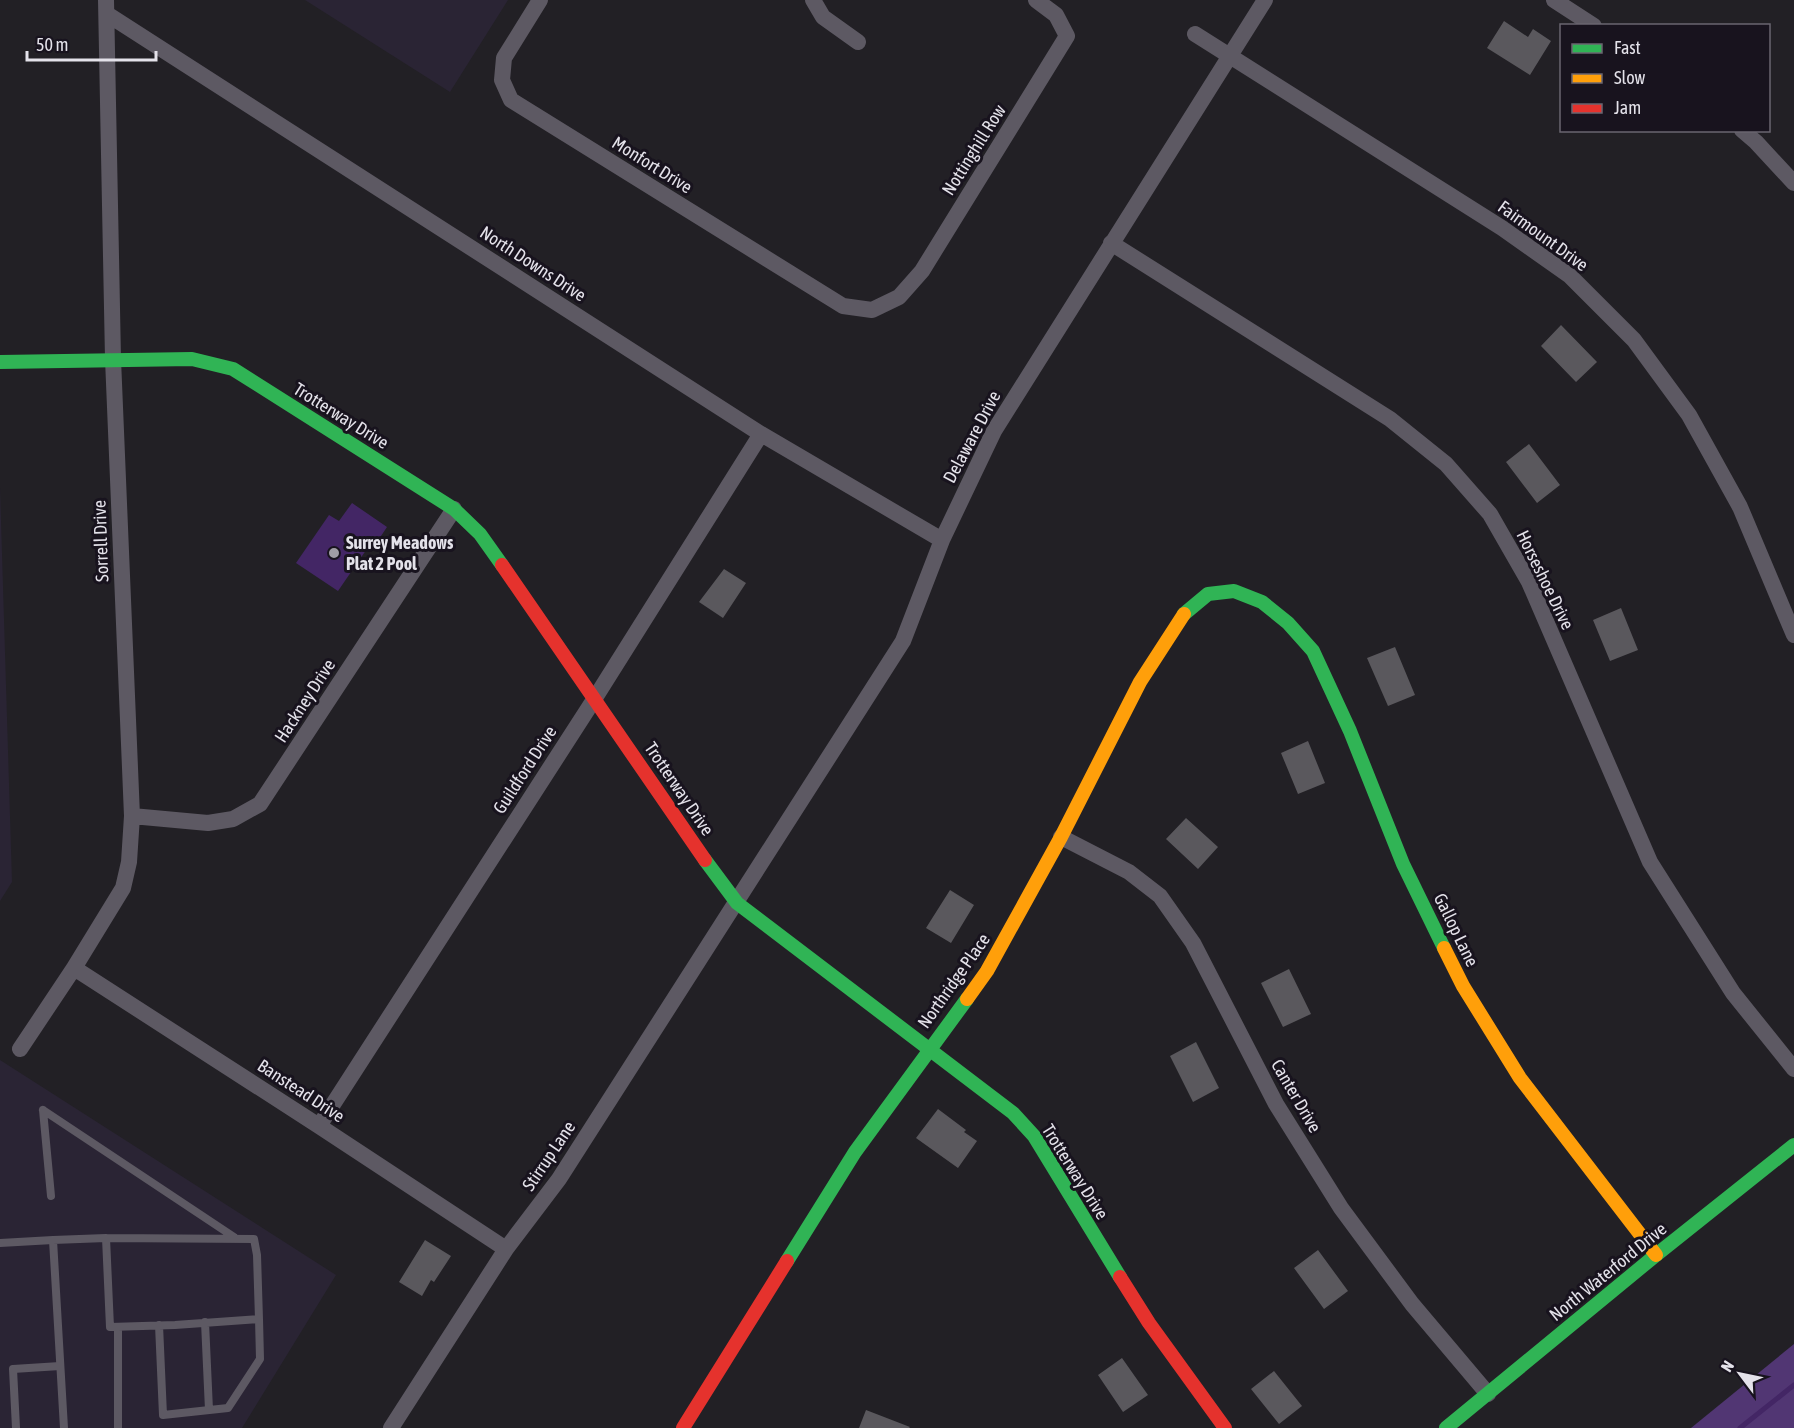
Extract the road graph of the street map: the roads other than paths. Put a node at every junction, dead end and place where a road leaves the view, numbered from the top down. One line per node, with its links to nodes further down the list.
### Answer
1 (540, 0): 14 (street, Monfort Drive)
2 (813, 0): 9 (street)
3 (1036, 0): 14 (street, Nottinghill Row)
4 (1265, 0): 10 (street, Delaware Drive)
5 (1554, 0): 7 (street)
6 (106, 7): 15 (street, Sorrell Drive); 17 (street, North Downs Drive)
7 (1591, 24)
8 (1195, 34): 10 (street, Fairmount Drive)
9 (858, 42)
10 (1230, 56): 13 (street, Delaware Drive); 21 (street, Fairmount Drive)
11 (1744, 132): 12 (street)
12 (1794, 183)
13 (1111, 243): 19 (street, Delaware Drive); 29 (street, Horseshoe Drive)
14 (872, 310)
15 (113, 359): 16 (street, Trotterway Drive); 18 (street, Trotterway Drive); 23 (street, Sorrell Drive)
16 (0, 362)
17 (761, 434): 19 (street, North Downs Drive); 22 (street, Guildford Drive)
18 (454, 508): 22 (street, Trotterway Drive); 23 (street, Hackney Drive)
19 (942, 540): 25 (street, Delaware Drive)
20 (1262, 602): 24 (street, Northridge Place); 38 (street, Gallop Lane)
21 (1794, 635)
22 (595, 698): 25 (street, Trotterway Drive); 30 (street, Guildford Drive)
23 (132, 816): 26 (street, Sorrell Drive)
24 (1061, 837): 28 (street, Northridge Place); 44 (street, Canter Drive)
25 (737, 903): 28 (street, Trotterway Drive); 37 (street, Stirrup Lane)
26 (74, 968): 27 (street, Sorrell Drive); 30 (street, Banstead Drive)
27 (20, 1049)
28 (929, 1049): 50 (street, Northridge Place); 51 (street, Trotterway Drive)
29 (1794, 1069)
30 (319, 1126): 37 (street, Banstead Drive)
31 (1794, 1145): 38 (street, North Waterford Drive)
32 (51, 1196): 33 (lane)
33 (234, 1237): 34 (lane); 39 (lane)
34 (106, 1238): 35 (lane); 42 (lane)
35 (53, 1240): 36 (lane); 43 (lane)
36 (0, 1243)
37 (506, 1249): 49 (street, Stirrup Lane)
38 (1656, 1255): 44 (street, North Waterford Drive)
39 (259, 1319): 40 (lane); 45 (lane)
40 (205, 1323): 41 (lane); 45 (lane)
41 (159, 1325): 42 (lane); 45 (lane)
42 (118, 1326): 48 (lane)
43 (60, 1366): 46 (lane); 47 (lane)
44 (1488, 1394): 52 (street, North Waterford Drive)
45 (209, 1410)
46 (16, 1428)
47 (63, 1428)
48 (118, 1428)
49 (391, 1428)
50 (683, 1428)
51 (1225, 1428)
52 (1446, 1428)

